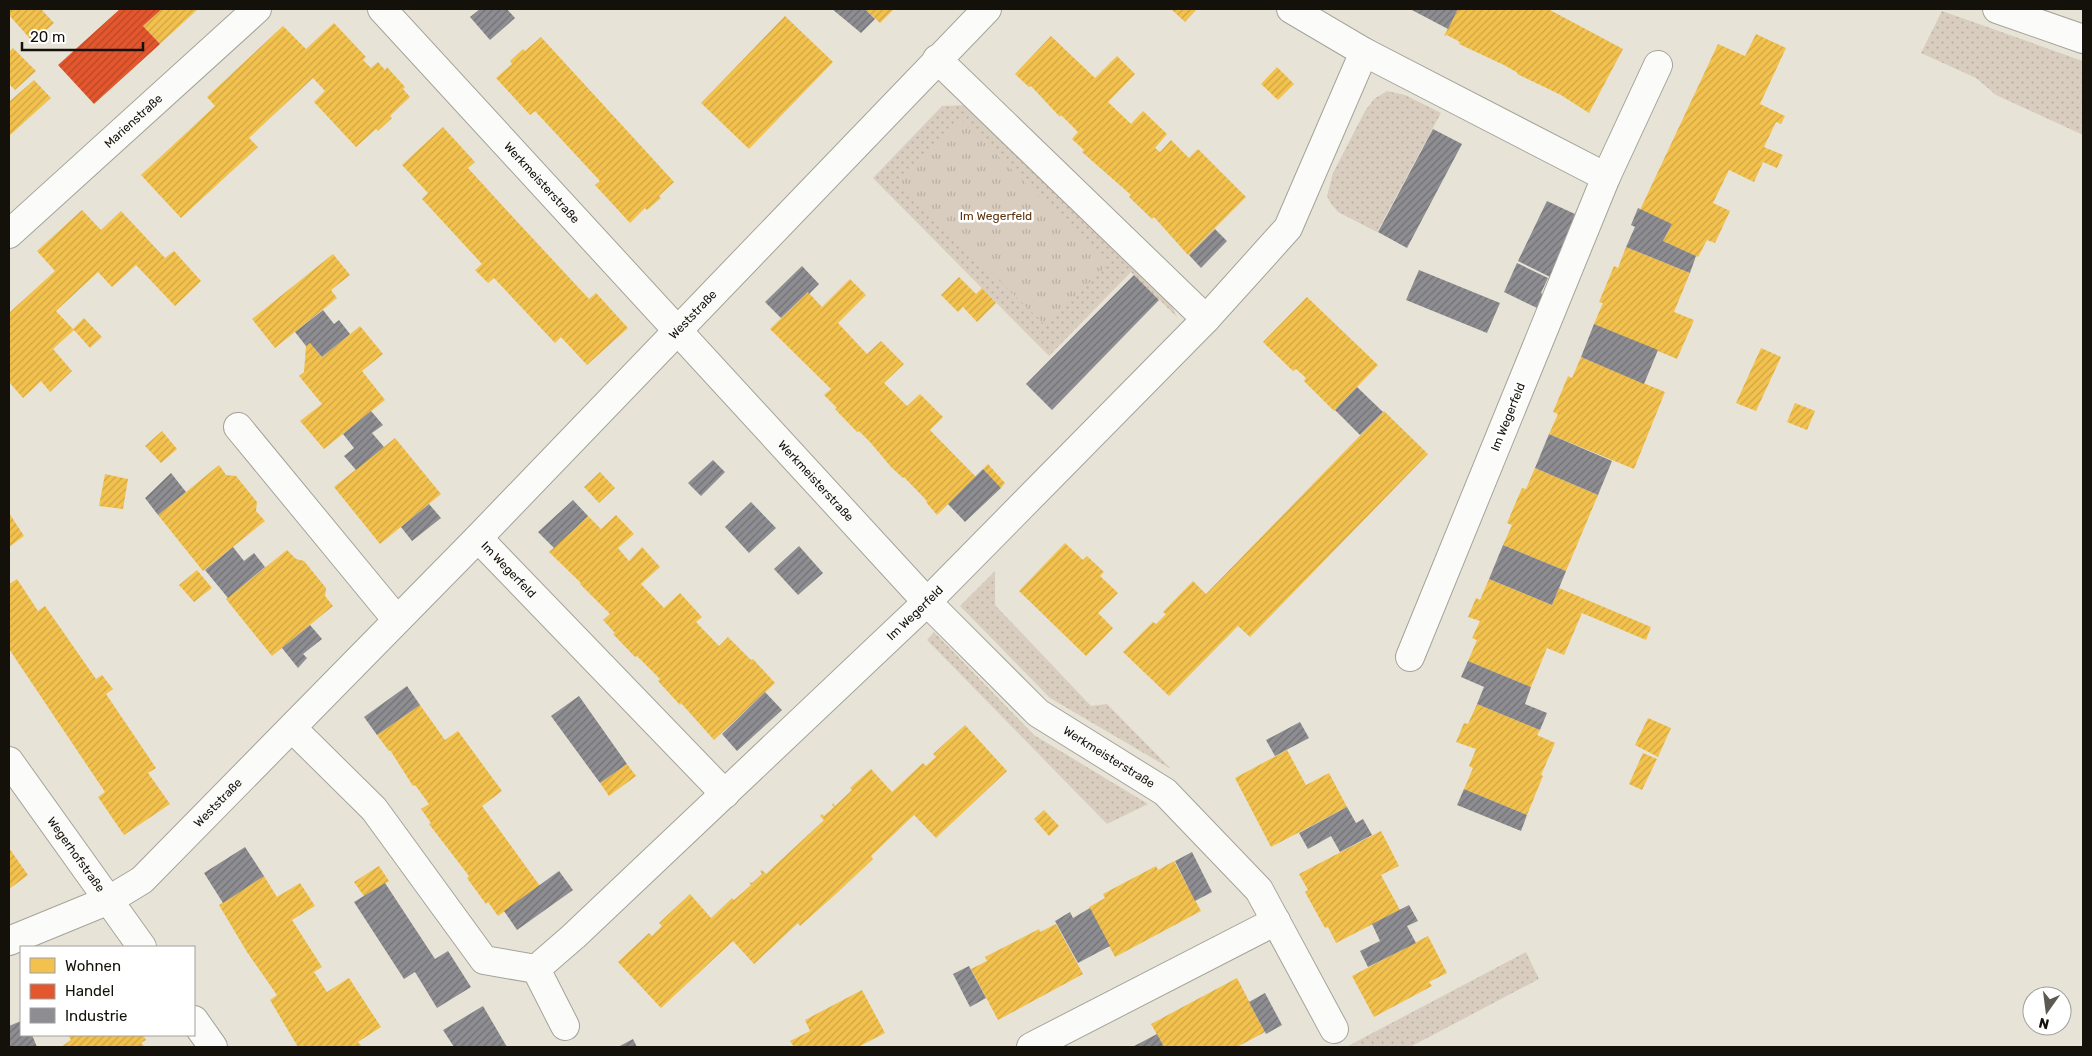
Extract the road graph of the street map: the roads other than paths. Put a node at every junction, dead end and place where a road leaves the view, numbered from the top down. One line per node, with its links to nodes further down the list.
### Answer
1 (257, 9): 11 (street, Marienstraße)
2 (382, 9): 13 (street, Werkmeisterstraße)
3 (987, 9): 8 (street, Weststraße)
4 (1291, 9): 7 (street)
5 (1997, 9): 6 (street)
6 (2083, 39)
7 (1364, 52): 10 (street); 12 (street, Im Wegerfeld)
8 (938, 59): 12 (street); 13 (street, Weststraße)
9 (1658, 65): 10 (street, Im Wegerfeld)
10 (1606, 177): 18 (street, Im Wegerfeld)
11 (9, 234)
12 (1206, 319): 16 (street, Im Wegerfeld)
13 (677, 330): 15 (street, Weststraße); 16 (street, Werkmeisterstraße)
14 (238, 427): 17 (street)
15 (478, 538): 17 (street, Weststraße); 21 (street, Im Wegerfeld)
16 (927, 602): 21 (street, Im Wegerfeld); 23 (street, Werkmeisterstraße)
17 (398, 620): 19 (street, Weststraße)
18 (1410, 657)
19 (292, 728): 22 (street, Weststraße); 26 (street)
20 (9, 761): 22 (street, Wegerhofstraße)
21 (725, 794): 26 (street, Im Wegerfeld)
22 (109, 900): 24 (street, Weststraße); 25 (street, Wegerhofstraße)
23 (1276, 921): 29 (street, Werkmeisterstraße); 31 (street)
24 (9, 941)
25 (141, 946)
26 (536, 969): 28 (street)
27 (195, 1021): 30 (street)
28 (565, 1026)
29 (1334, 1029)
30 (213, 1047)
31 (1031, 1047)

